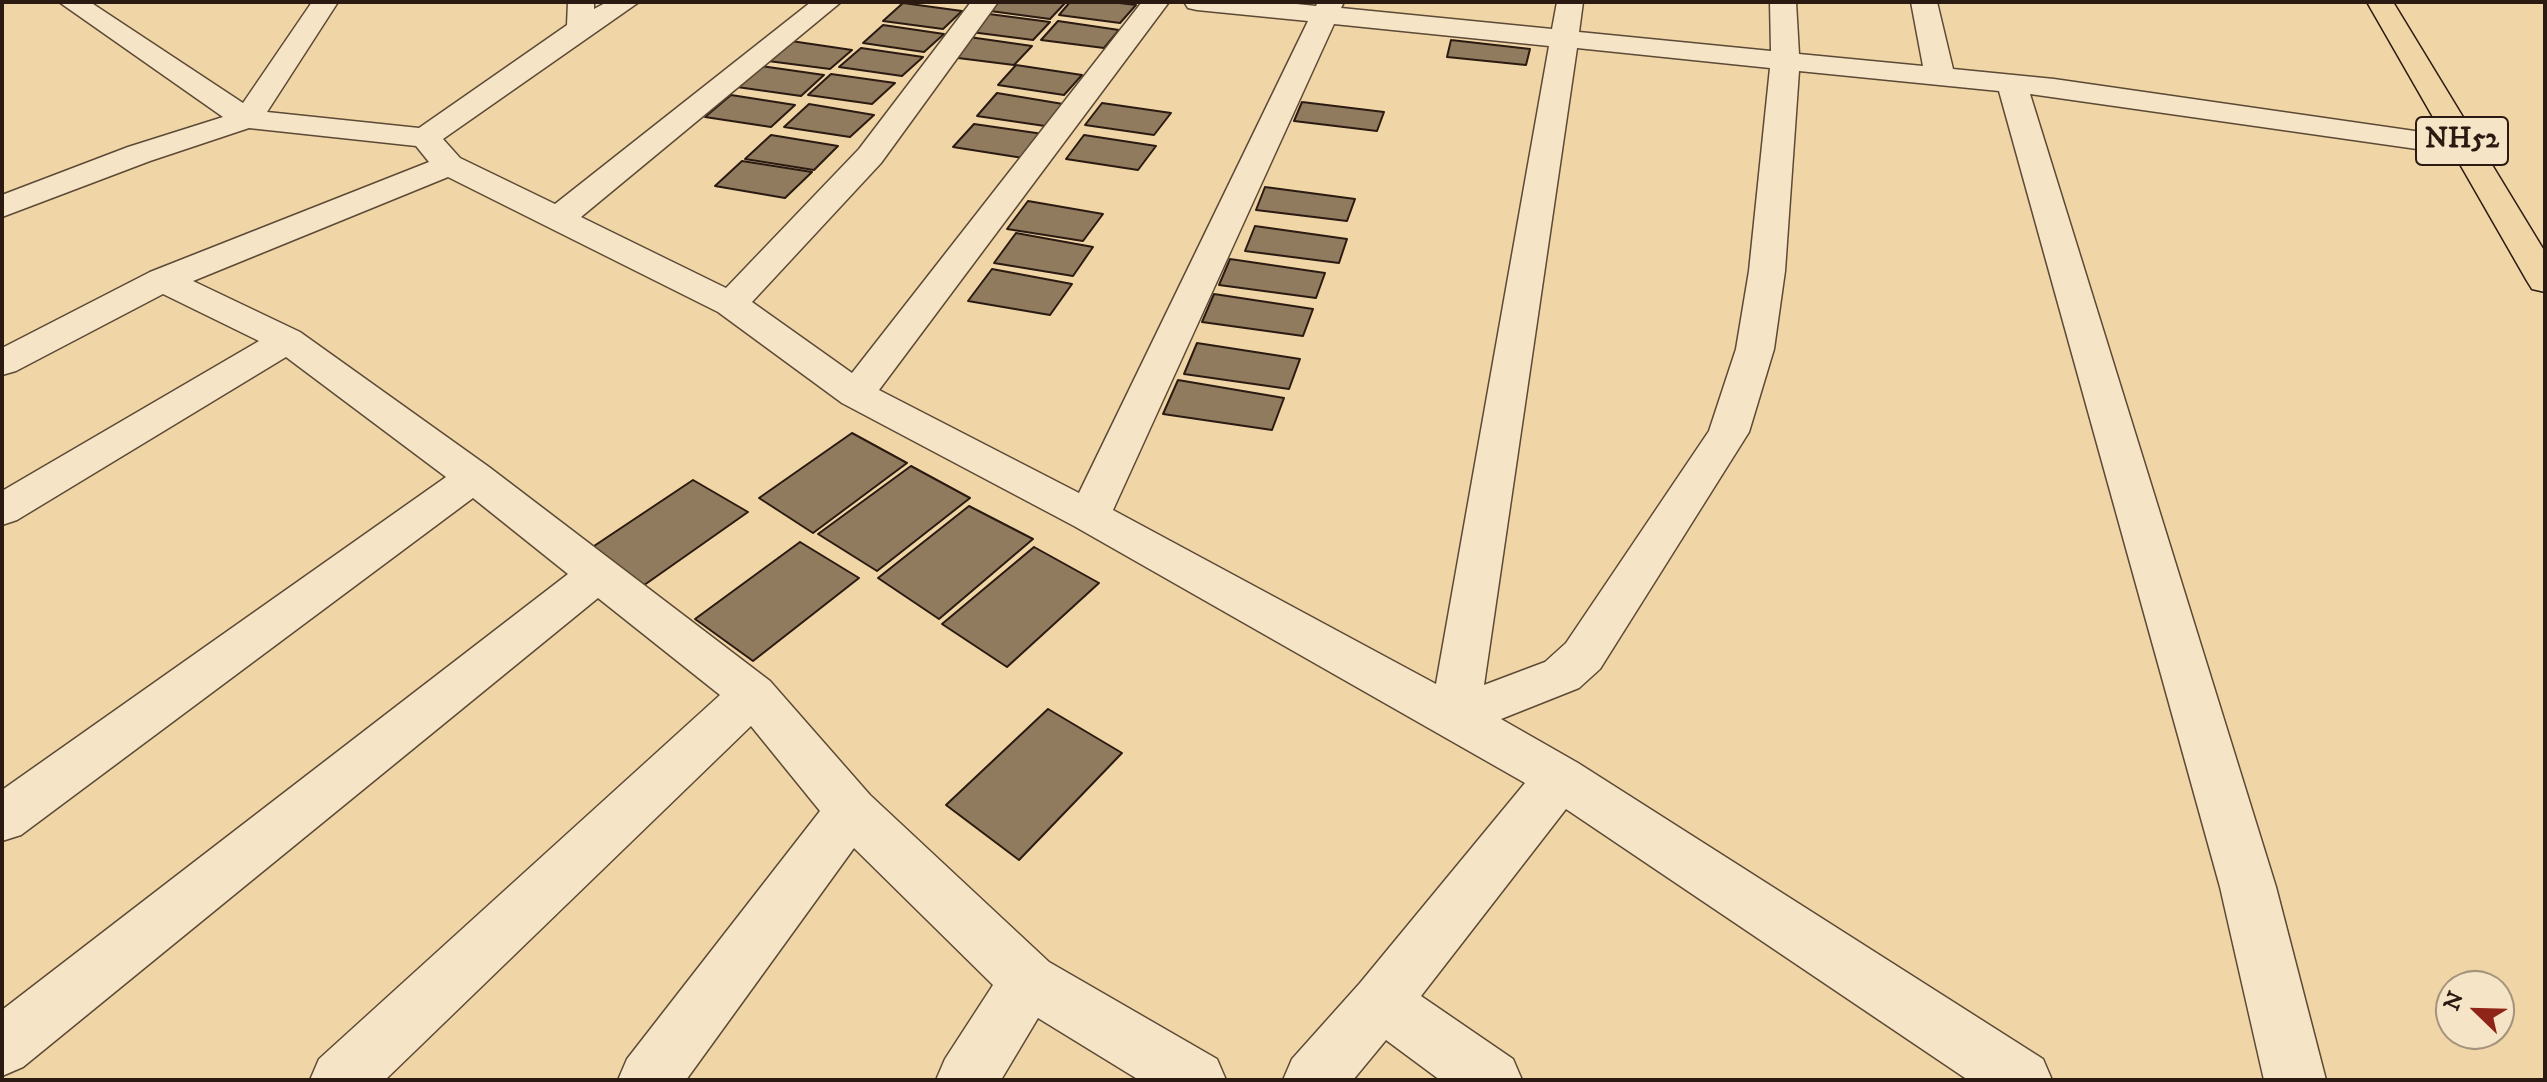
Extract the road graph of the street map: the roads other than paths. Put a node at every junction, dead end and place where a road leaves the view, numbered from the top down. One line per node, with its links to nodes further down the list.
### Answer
1 (72, 2): 18 (street)
2 (325, 2): 18 (street)
3 (626, 2): 13 (street)
4 (828, 2): 22 (street)
5 (985, 2): 25 (street)
6 (1156, 2): 28 (street)
7 (1197, 2): 12 (street)
8 (1570, 2): 14 (street)
9 (1783, 2): 15 (street)
10 (1924, 2): 16 (street)
11 (2380, 2): 19 (highway, NH52)
12 (1328, 9): 14 (street); 31 (street)
13 (581, 15): 20 (street)
14 (1562, 41): 15 (street); 34 (street)
15 (1785, 61): 16 (street); 34 (street)
16 (1940, 77): 17 (street)
17 (2012, 84): 19 (street); 48 (street)
18 (247, 119): 20 (street); 21 (street)
19 (2466, 147): 24 (highway, NH52)
20 (437, 151): 22 (street); 23 (street)
21 (2, 207)
22 (559, 218): 25 (street)
23 (163, 280): 26 (street); 27 (street)
24 (2545, 281)
25 (731, 304): 28 (street)
26 (287, 340): 29 (street); 30 (street)
27 (2, 363)
28 (856, 394): 31 (street)
29 (474, 477): 32 (street); 37 (street)
30 (2, 510)
31 (1089, 516): 34 (street)
32 (598, 574): 33 (street); 40 (street)
33 (753, 694): 36 (street); 41 (street)
34 (1455, 717): 35 (street)
35 (1560, 778): 39 (street); 47 (street)
36 (851, 811): 38 (street); 42 (street)
37 (2, 819)
38 (1028, 981): 43 (street); 44 (street)
39 (1381, 1002): 45 (street); 46 (street)
40 (2, 1047)
41 (341, 1080)
42 (649, 1080)
43 (967, 1080)
44 (1195, 1080)
45 (1314, 1080)
46 (1491, 1080)
47 (2021, 1080)
48 (2295, 1080)

